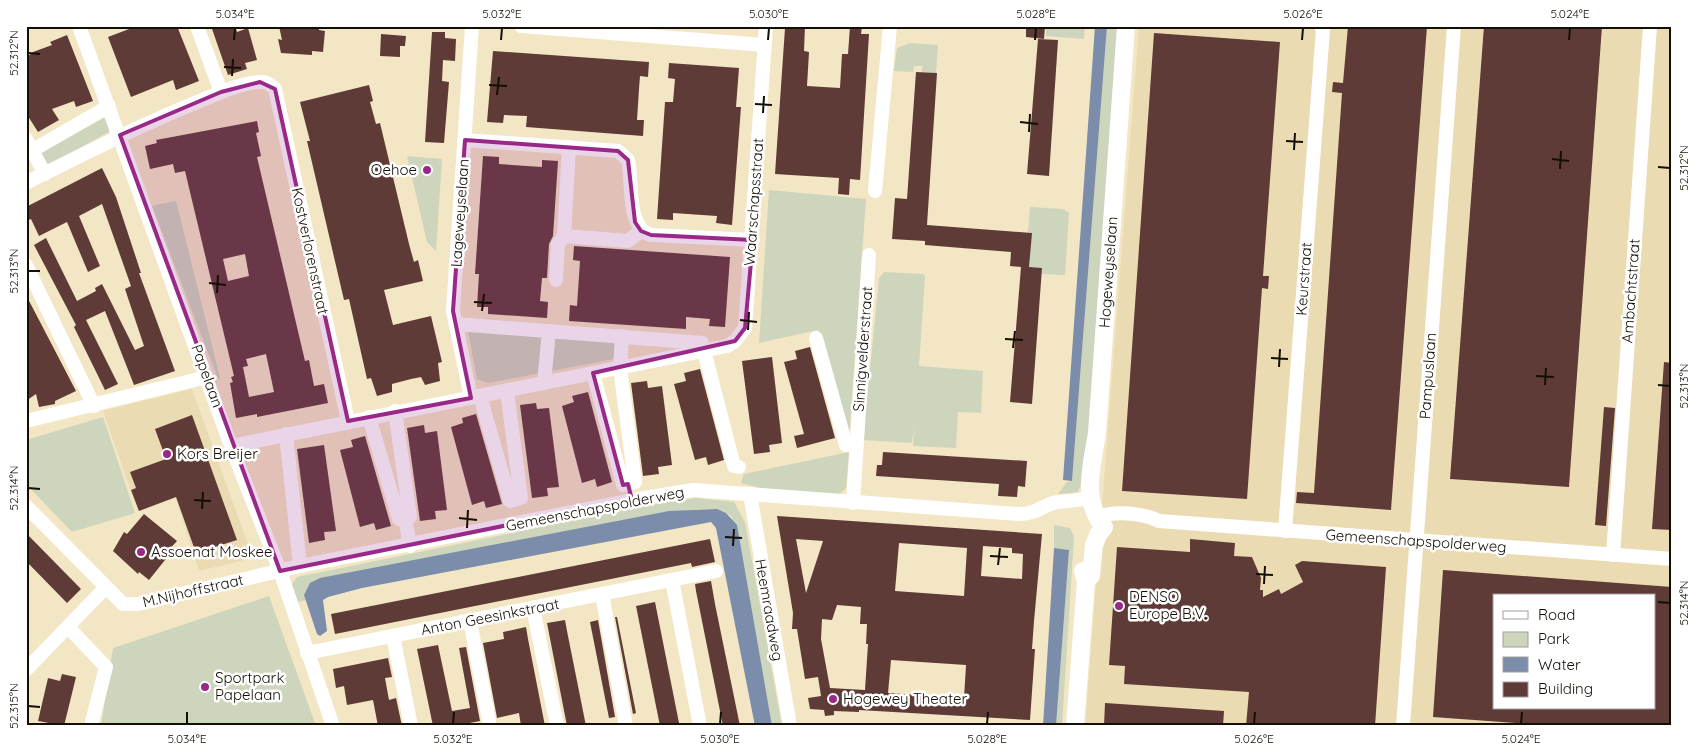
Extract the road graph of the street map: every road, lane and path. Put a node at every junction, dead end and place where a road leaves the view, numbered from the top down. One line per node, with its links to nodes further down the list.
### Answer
1 (79, 26): 14 (street, Papelaan)
2 (197, 26): 13 (street)
3 (472, 26): 16 (street, Lageweyselaan)
4 (521, 26): 11 (street)
5 (766, 26): 12 (street, Waarschapsstraat)
6 (890, 26): 21 (street)
7 (1126, 26): 50 (main road, Hogeweyselaan)
8 (1321, 26): 58 (street, Keurstraat)
9 (1454, 26): 59 (street, Pampuslaan)
10 (1650, 26): 61 (street, Ambachtstraat)
11 (575, 28): 12 (street)
12 (764, 45): 24 (street, Waarschapsstraat)
13 (221, 92): 15 (street); 43 (street, Kostverlorenstraat)
14 (109, 106): 15 (street, Papelaan); 18 (street)
15 (120, 135): 19 (street); 35 (street, Papelaan)
16 (465, 140): 17 (street); 28 (street, Lageweyselaan)
17 (569, 147): 22 (street); 23 (street)
18 (28, 148): 19 (street)
19 (45, 174): 20 (street)
20 (26, 183)
21 (876, 191)
22 (641, 231): 23 (street); 24 (street)
23 (564, 236): 27 (street)
24 (753, 240): 32 (street, Waarschapsstraat)
25 (868, 255): 45 (street, Sinnigvelderstraat)
26 (26, 265): 39 (street)
27 (556, 280)
28 (456, 324): 29 (street); 38 (street, Lageweyselaan)
29 (549, 331): 30 (street); 36 (street)
30 (622, 336): 32 (street); 33 (street)
31 (816, 338): 45 (street, Sinnigvelderstraat)
32 (704, 350): 33 (street, Waarschapsstraat); 47 (street)
33 (620, 368): 34 (street, Waarschapsstraat); 48 (street)
34 (592, 373): 36 (street, Waarschapsstraat); 48 (street)
35 (207, 377): 39 (street); 46 (street, Papelaan)
36 (544, 383): 37 (street, Waarschapsstraat)
37 (506, 390): 38 (street, Waarschapsstraat); 51 (street)
38 (476, 397): 40 (street, Waarschapsstraat); 51 (street)
39 (94, 406): 42 (street)
40 (395, 412): 41 (street, Waarschapsstraat); 55 (street)
41 (369, 417): 43 (street, Waarschapsstraat); 55 (street)
42 (26, 421)
43 (348, 421): 44 (street, Waarschapsstraat)
44 (286, 434): 46 (street, Waarschapsstraat); 63 (street)
45 (857, 443): 53 (street, Sinnigvelderstraat)
46 (231, 446): 64 (street, Papelaan)
47 (739, 467)
48 (628, 484): 52 (street)
49 (750, 494): 52 (street, Gemeenschapspolderweg); 53 (street, Gemeenschapspolderweg); 82 (street, Heemraadweg)
50 (1090, 497): 53 (street, Gemeenschapspolderweg); 57 (main road, Hogeweyselaan)
51 (516, 499): 56 (street)
52 (632, 500): 56 (street, Gemeenschapspolderweg)
53 (853, 502)
54 (26, 506): 67 (street, M.Nijhoffstraat)
55 (405, 518): 60 (street)
56 (520, 522): 60 (street, Gemeenschapspolderweg)
57 (1100, 523): 58 (street, Gemeenschapspolderweg); 83 (main road)
58 (1285, 531): 59 (street, Gemeenschapspolderweg)
59 (1416, 541): 61 (street, Gemeenschapspolderweg); 84 (street, Pampuslaan)
60 (410, 546): 63 (street, Gemeenschapspolderweg)
61 (1613, 555): 62 (street, Gemeenschapspolderweg)
62 (1672, 559)
63 (300, 566): 64 (street, Gemeenschapspolderweg)
64 (280, 571): 67 (street, M.Nijhoffstraat); 73 (street, Papelaan)
65 (716, 572): 66 (street, Anton Geesinkstraat)
66 (672, 580): 68 (street, Anton Geesinkstraat); 81 (street)
67 (106, 587): 71 (street)
68 (602, 594): 69 (street, Anton Geesinkstraat); 80 (street)
69 (533, 608): 70 (street, Anton Geesinkstraat); 79 (street)
70 (470, 621): 72 (street, Anton Geesinkstraat); 78 (street)
71 (68, 627): 74 (street); 75 (street)
72 (393, 636): 73 (street, Anton Geesinkstraat); 77 (street)
73 (307, 653): 76 (street, Papelaan)
74 (26, 670)
75 (91, 726)
76 (333, 726)
77 (411, 726)
78 (490, 726)
79 (558, 726)
80 (626, 726)
81 (700, 726)
82 (790, 726)
83 (1075, 726)
84 (1403, 726)

